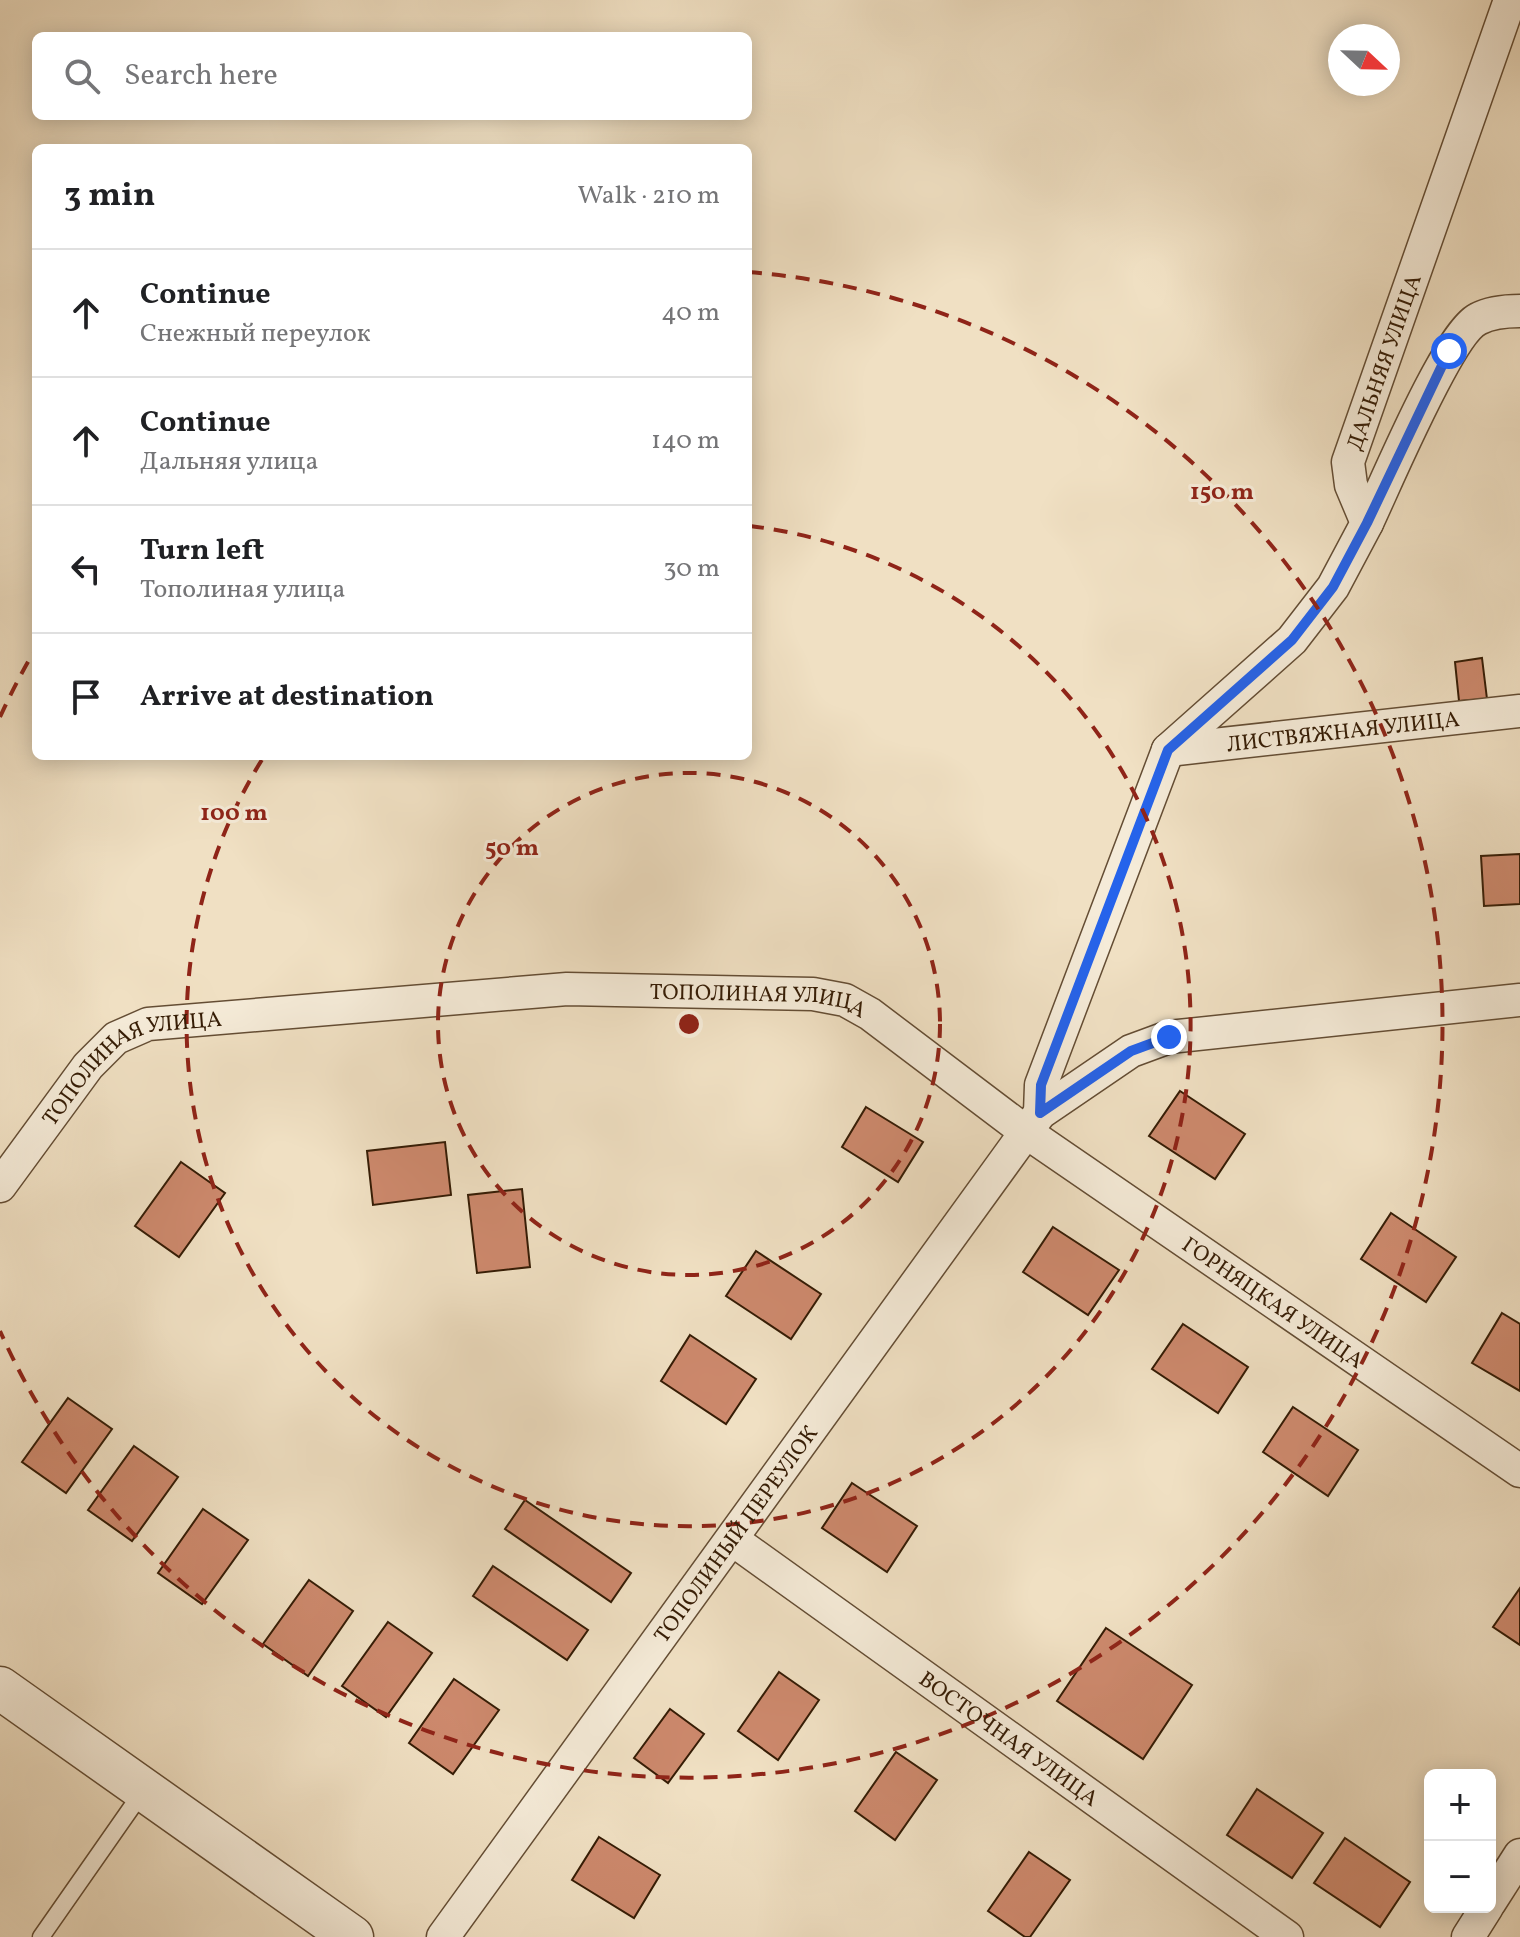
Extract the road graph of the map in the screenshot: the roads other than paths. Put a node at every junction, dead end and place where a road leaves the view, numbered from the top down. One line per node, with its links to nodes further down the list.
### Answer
1 (1510, 0): 3 (street, ДАЛЬНЯЯ УЛИЦА)
2 (1520, 311): 3 (street)
3 (1367, 523): 5 (street)
4 (1520, 711): 5 (street, ЛИСТВЯЖНАЯ УЛИЦА)
5 (1168, 750): 7 (street)
6 (1520, 1000): 7 (street)
7 (1033, 1122): 8 (street, ТОПОЛИНАЯ УЛИЦА); 9 (street, ГОРНЯЦКАЯ УЛИЦА); 10 (street, ТОПОЛИНЫЙ ПЕРЕУЛОК)
8 (0, 1186)
9 (1520, 1471)
10 (733, 1540): 18 (street, ТОПОЛИНЫЙ ПЕРЕУЛОК); 19 (street, ВОСТОЧНАЯ УЛИЦА)
11 (0, 1688): 12 (street)
12 (144, 1790): 16 (lane); 17 (street)
13 (1520, 1855): 14 (street)
14 (1496, 1892)
15 (1483, 1913): 20 (street)
16 (41, 1937)
17 (352, 1937)
18 (443, 1937)
19 (1287, 1937)
20 (1468, 1937)

